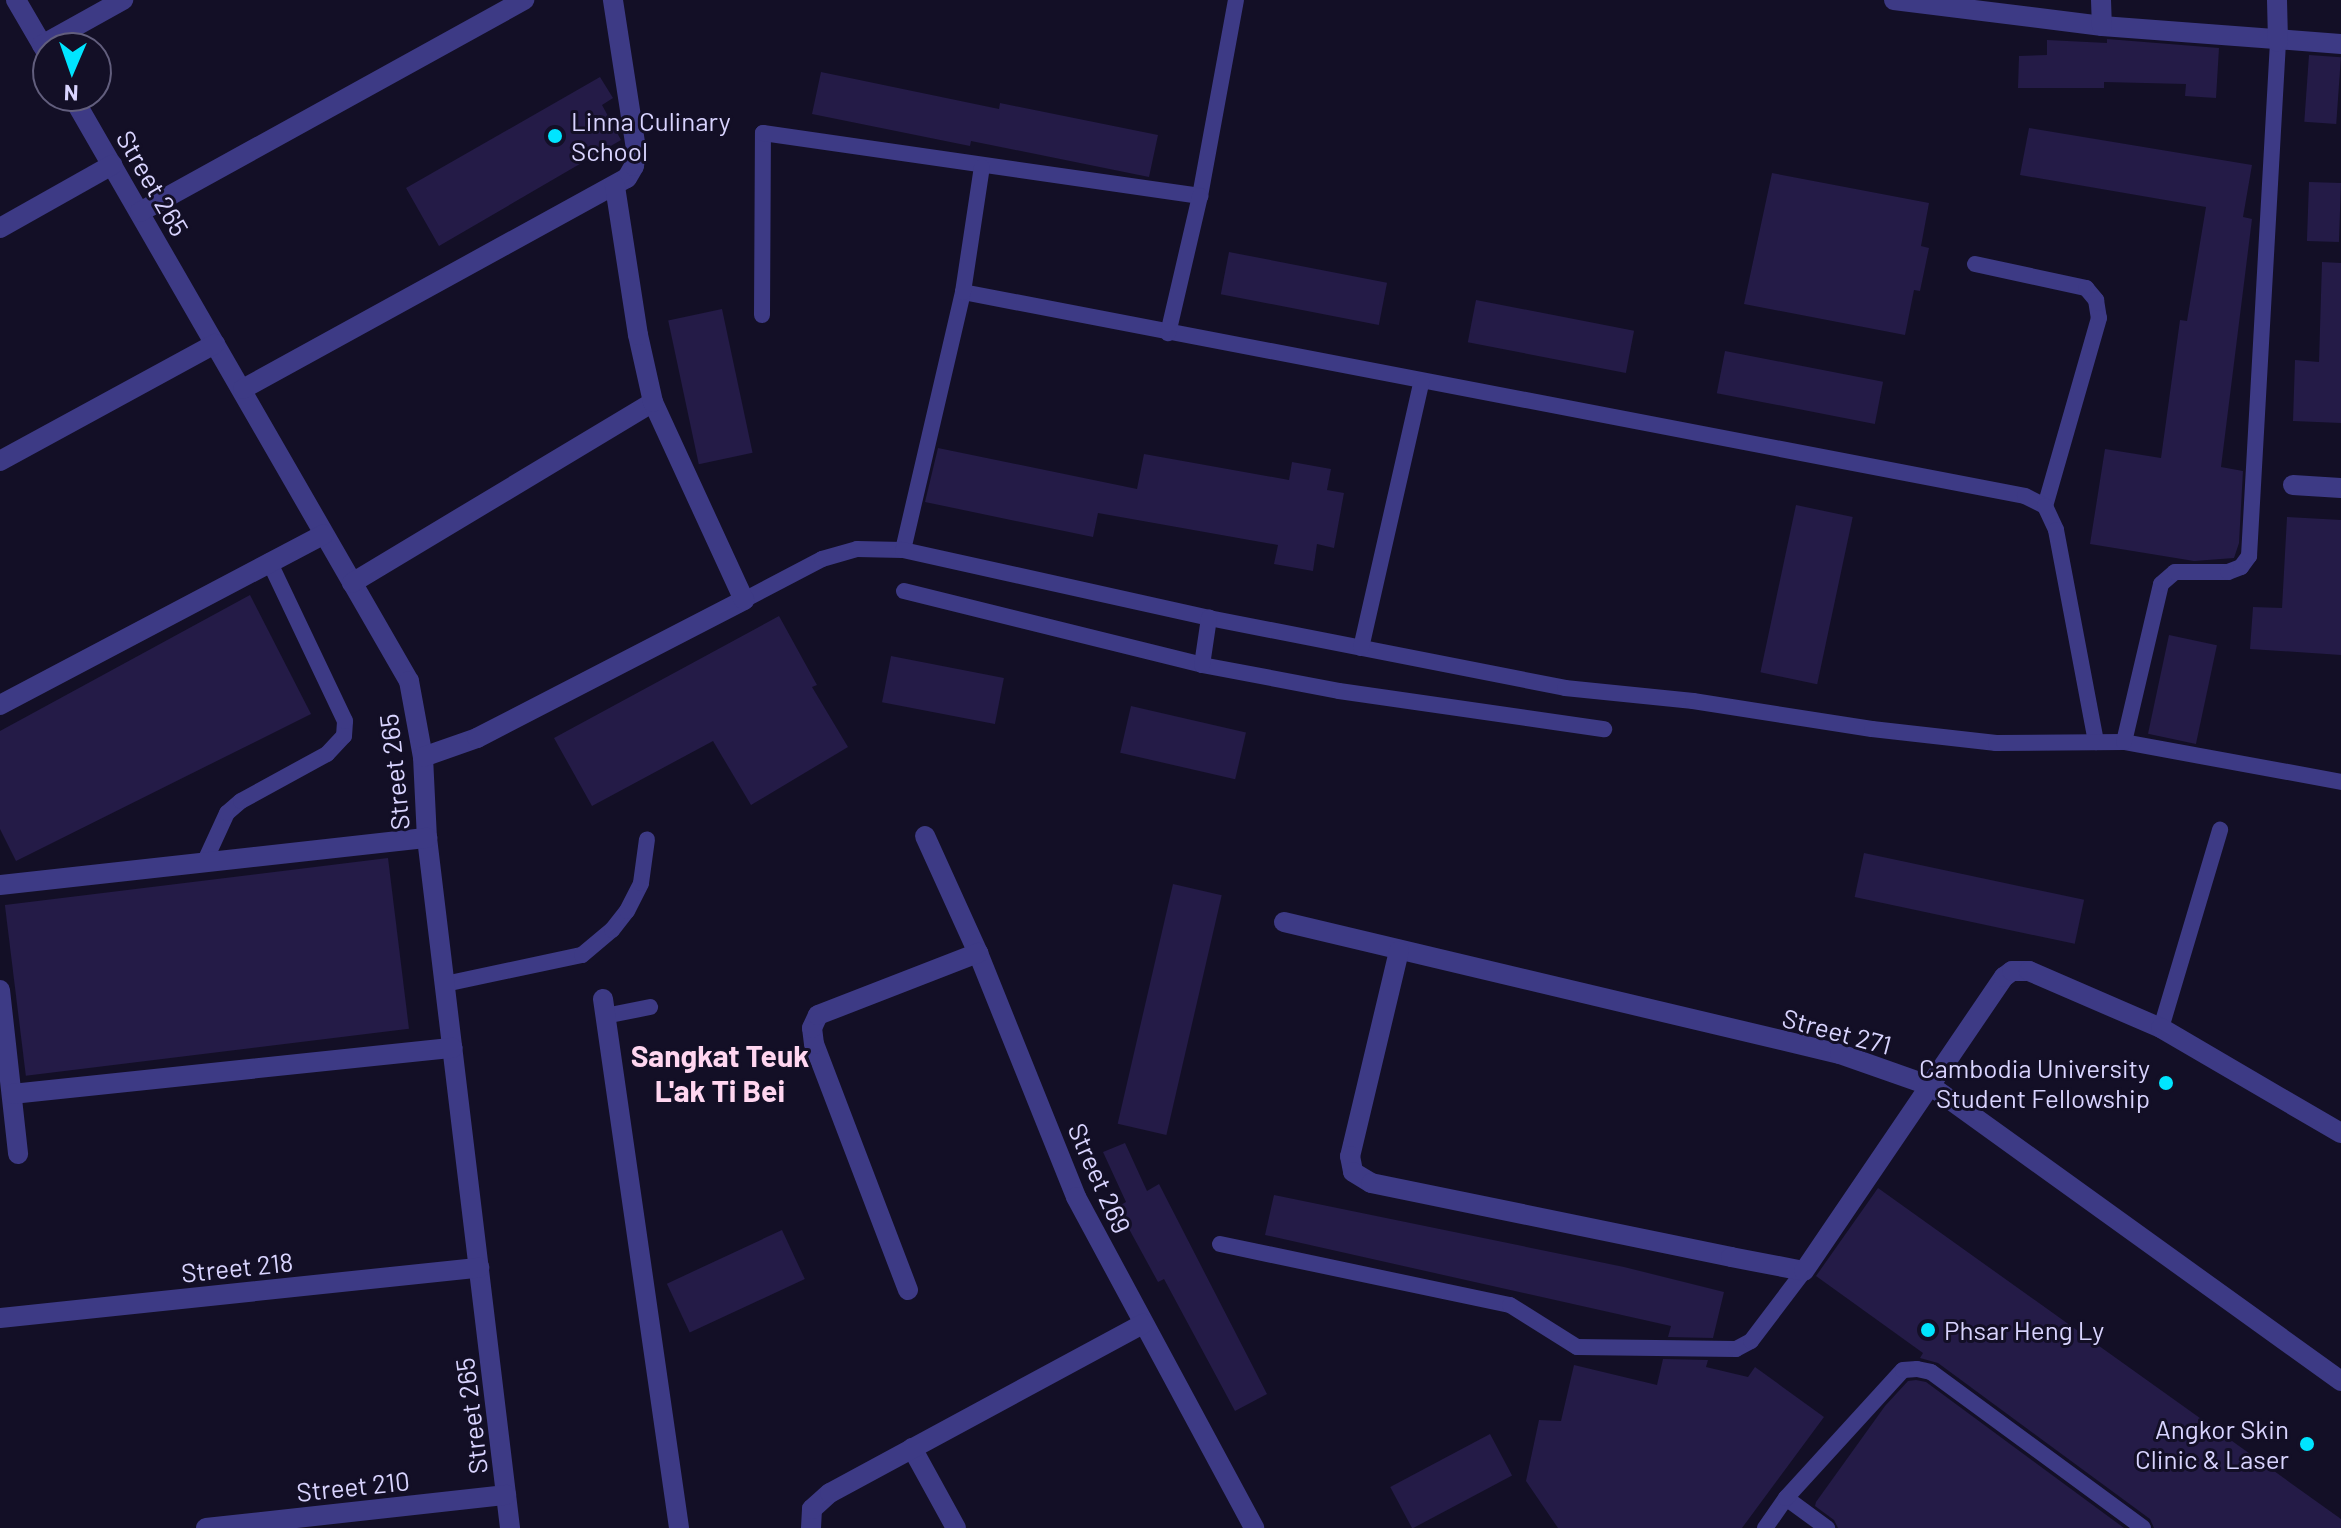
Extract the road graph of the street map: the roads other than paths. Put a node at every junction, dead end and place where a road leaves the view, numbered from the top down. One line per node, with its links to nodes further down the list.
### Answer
1 (14, 0): 9 (street); 11 (street)
2 (123, 0): 12 (street)
3 (524, 0): 20 (street)
4 (613, 0): 18 (street)
5 (1236, 0): 19 (lane)
6 (2101, 0): 10 (street)
7 (2277, 0): 13 (street)
8 (1903, 1): 10 (street)
9 (0, 6)
10 (2102, 26): 13 (street)
11 (34, 32)
12 (73, 32)
13 (2278, 42): 14 (street); 46 (lane)
14 (2341, 44)
15 (81, 112): 16 (street, Street 265)
16 (112, 165): 20 (street, Street 265); 21 (street)
17 (982, 167): 19 (lane); 23 (lane); 24 (lane)
18 (615, 186): 28 (street); 29 (street)
19 (1200, 196): 25 (lane)
20 (140, 212): 26 (street, Street 265)
21 (0, 228)
22 (1975, 264): 33 (lane)
23 (963, 292): 25 (lane); 35 (lane)
24 (762, 315)
25 (1168, 333): 27 (lane)
26 (215, 344): 28 (street, Street 265); 30 (street)
27 (1421, 383): 33 (lane); 41 (lane)
28 (243, 389): 34 (street, Street 265)
29 (653, 402): 37 (street); 39 (street)
30 (0, 461)
31 (2293, 485): 32 (street)
32 (2341, 488)
33 (2045, 506): 45 (lane)
34 (324, 534): 36 (street); 37 (street, Street 265)
35 (903, 550): 39 (lane); 40 (lane)
36 (269, 561): 43 (street); 53 (lane)
37 (352, 583): 47 (street, Street 265)
38 (904, 591): 42 (lane)
39 (744, 600): 47 (street)
40 (1209, 618): 41 (lane); 42 (lane)
41 (1361, 648): 45 (lane)
42 (1202, 665): 44 (lane)
43 (0, 705)
44 (1604, 729)
45 (2096, 742): 46 (lane)
46 (2124, 742): 48 (lane)
47 (423, 757): 51 (street, Street 265)
48 (2341, 782)
49 (2220, 830): 62 (lane)
50 (925, 836): 57 (street, Street 269)
51 (427, 838): 53 (street); 58 (street, Street 265)
52 (647, 839): 58 (lane)
53 (204, 863): 54 (street)
54 (0, 885)
55 (1284, 922): 56 (street, Street 271)
56 (1399, 951): 64 (street, Street 271); 70 (street)
57 (978, 953): 71 (street); 73 (street, Street 269)
58 (445, 984): 63 (street, Street 265)
59 (0, 990): 65 (street)
60 (604, 1007): 61 (lane); 80 (street)
61 (650, 1007)
62 (2161, 1028): 64 (street); 66 (street)
63 (453, 1048): 65 (street); 69 (street, Street 265)
64 (1931, 1086): 70 (street); 74 (street, Street 271)
65 (12, 1094): 67 (street)
66 (2341, 1133)
67 (18, 1154)
68 (1220, 1244): 70 (lane)
69 (479, 1268): 72 (street, Street 218); 76 (street, Street 265)
70 (1804, 1271)
71 (908, 1290)
72 (0, 1318)
73 (1143, 1324): 75 (street); 83 (street, Street 269)
74 (2341, 1381)
75 (912, 1448): 81 (street); 82 (street)
76 (506, 1495): 78 (street, Street 210); 79 (street, Street 265)
77 (1786, 1498): 84 (lane); 85 (lane); 86 (lane)
78 (206, 1528)
79 (510, 1528)
80 (679, 1528)
81 (811, 1528)
82 (956, 1528)
83 (1254, 1528)
84 (1765, 1528)
85 (1827, 1528)
86 (2143, 1528)

